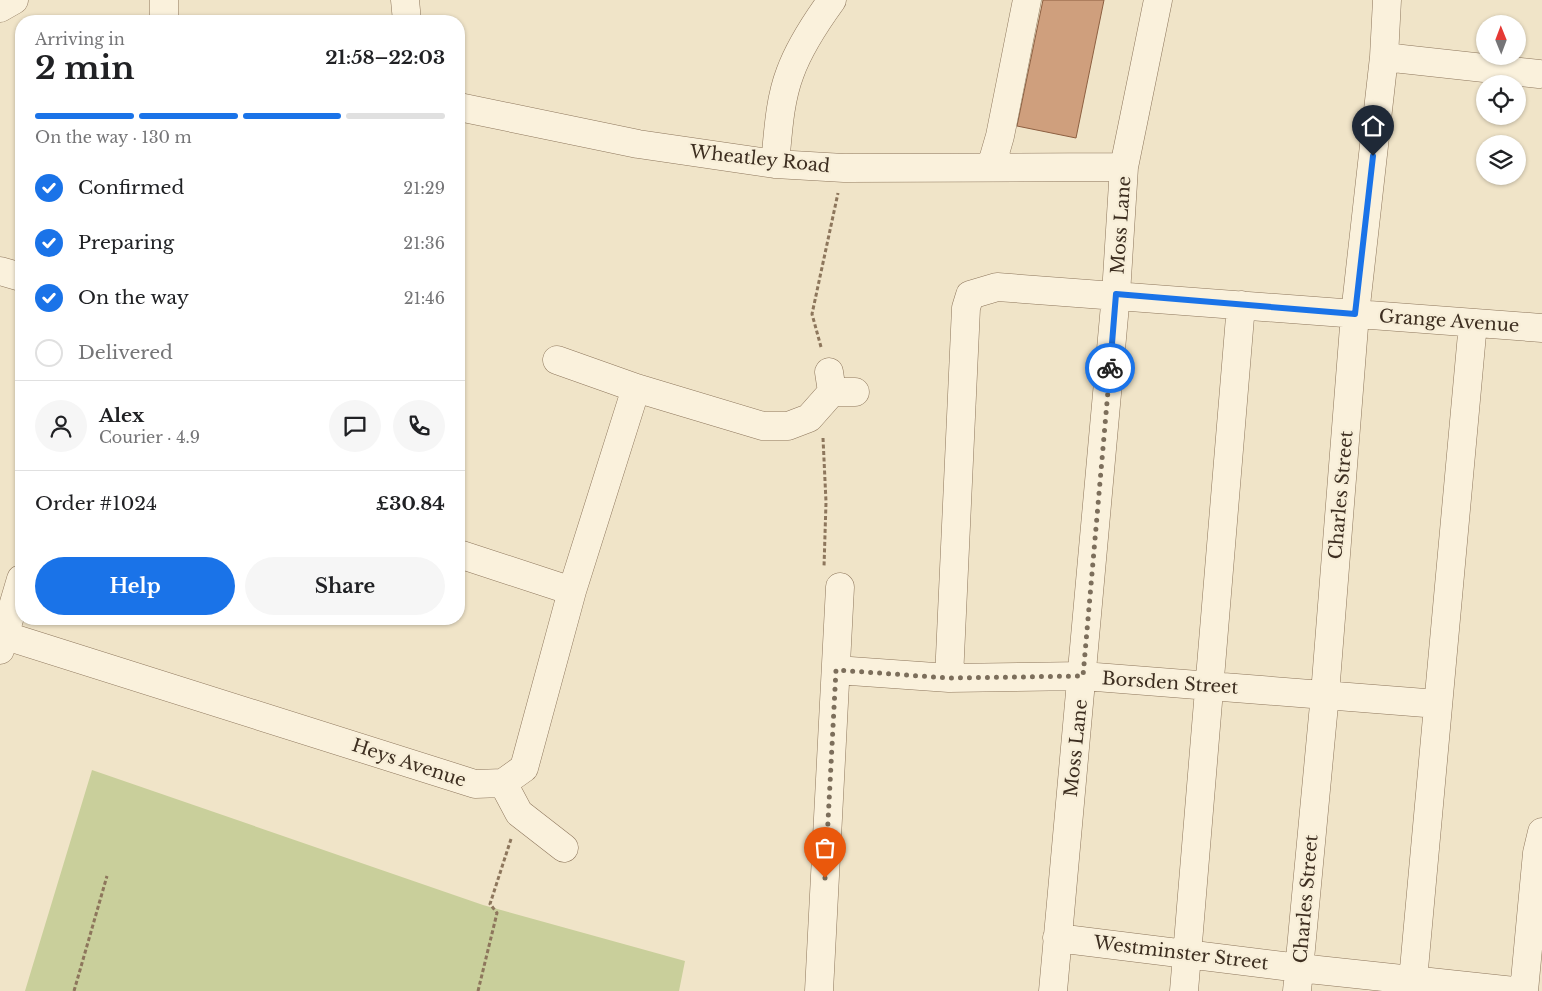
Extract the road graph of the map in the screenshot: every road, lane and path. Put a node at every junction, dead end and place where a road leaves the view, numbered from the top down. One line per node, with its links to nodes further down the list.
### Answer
1 (14, 0): 8 (street)
2 (164, 0): 9 (street)
3 (405, 0): 10 (street)
4 (832, 0): 14 (street)
5 (1027, 0): 15 (street)
6 (1158, 0): 16 (street, Moss Lane)
7 (1387, 0): 11 (street, Charles Street)
8 (0, 8)
9 (164, 15)
10 (406, 15)
11 (1384, 57): 12 (street); 22 (street, Charles Street)
12 (1539, 74)
13 (465, 108): 14 (street, Wheatley Road)
14 (775, 164): 17 (street, Wheatley Road)
15 (991, 167): 16 (street, Wheatley Road); 17 (street, Wheatley Road)
16 (1124, 167): 20 (street, Moss Lane)
17 (844, 168): 26 (path)
18 (0, 271): 19 (street)
19 (15, 275)
20 (1116, 294): 21 (street, Grange Avenue); 35 (street, Moss Lane); 36 (street, Grange Avenue)
21 (1241, 304): 22 (street, Grange Avenue); 37 (street)
22 (1355, 314): 23 (street, Grange Avenue); 38 (street, Charles Street)
23 (1473, 322): 24 (street, Grange Avenue); 39 (street)
24 (1542, 328)
25 (557, 360): 27 (street)
26 (838, 386): 28 (street)
27 (636, 388): 28 (street); 31 (street)
28 (814, 412): 30 (path)
29 (465, 556): 31 (street)
30 (840, 587): 34 (street)
31 (572, 591): 40 (street)
32 (15, 598): 33 (street)
33 (2, 640): 40 (street, Heys Avenue)
34 (836, 670): 36 (street, Borsden Street); 51 (street)
35 (1083, 676): 36 (street, Borsden Street); 37 (street, Borsden Street); 45 (street, Moss Lane)
36 (949, 678)
37 (1209, 686): 38 (street, Borsden Street); 46 (street)
38 (1325, 694): 39 (street, Borsden Street); 47 (street, Charles Street)
39 (1438, 704): 48 (street)
40 (503, 783): 41 (street)
41 (519, 813): 43 (street); 50 (path)
42 (1542, 832): 55 (street)
43 (564, 848)
44 (108, 876): 49 (path)
45 (1057, 938): 46 (street, Westminster Street); 52 (street, Moss Lane)
46 (1187, 954): 47 (street, Westminster Street); 53 (street)
47 (1298, 980): 48 (street, Westminster Street)
48 (1412, 986): 54 (street, Westminster Street)
49 (74, 991)
50 (478, 991)
51 (818, 991)
52 (1053, 991)
53 (1184, 991)
54 (1514, 991)
55 (1524, 991)

